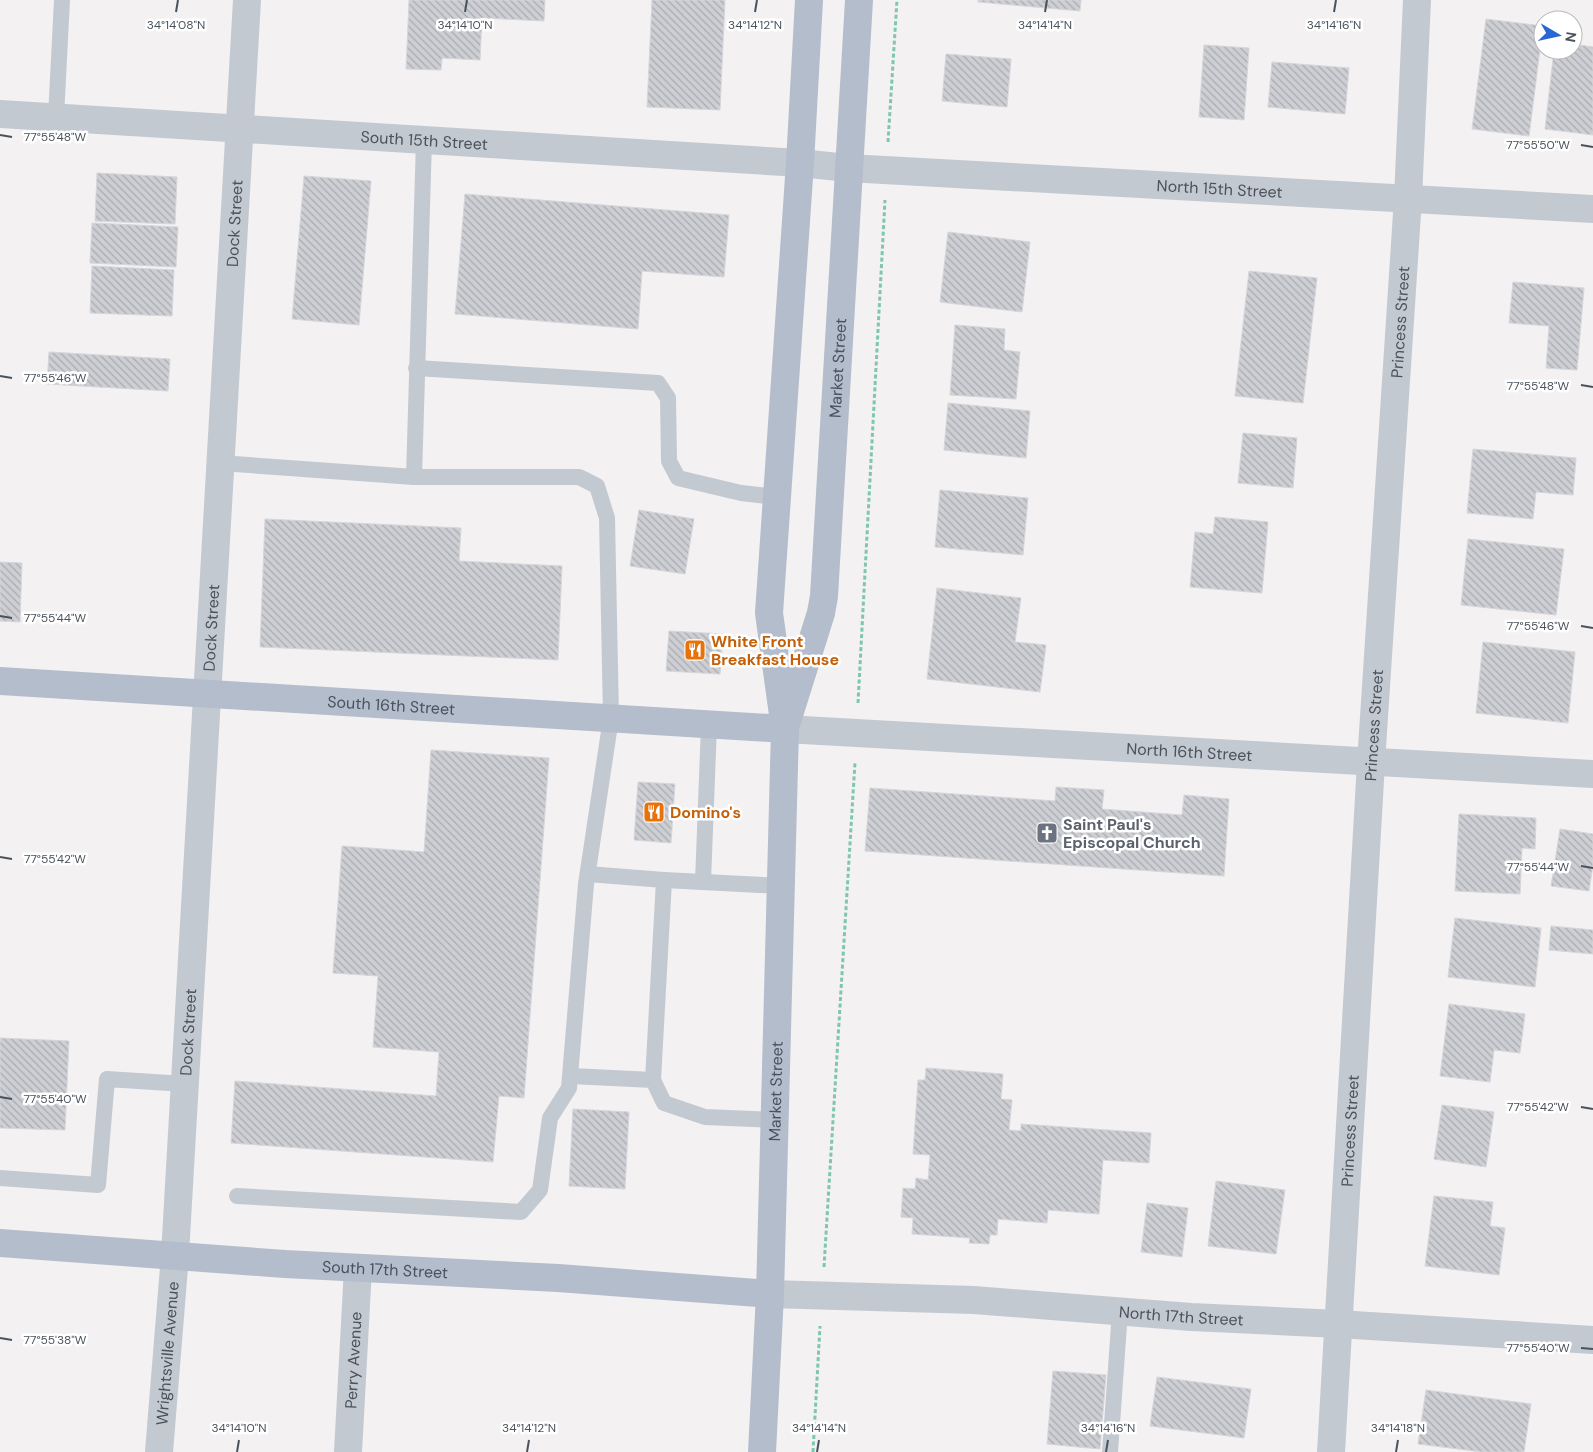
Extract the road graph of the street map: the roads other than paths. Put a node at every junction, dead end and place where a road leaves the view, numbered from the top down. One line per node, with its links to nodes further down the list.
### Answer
1 (62, 0): 7 (lane)
2 (247, 0): 8 (street, Dock Street)
3 (809, 0): 10 (main road, Market Street)
4 (859, 0): 11 (main road, Market Street)
5 (1417, 0): 12 (street, Princess Street)
6 (0, 114): 7 (street, South 15th Street)
7 (56, 117): 8 (street, South 15th Street)
8 (239, 128): 9 (street, South 15th Street); 15 (street, Dock Street)
9 (424, 140): 10 (street, South 15th Street); 14 (lane)
10 (800, 163): 11 (street, South 15th Street); 17 (main road, Market Street)
11 (848, 168): 12 (street, North 15th Street); 22 (main road, Market Street)
12 (1408, 198): 13 (street, North 15th Street); 23 (street, Princess Street)
13 (1593, 209)
14 (416, 368): 16 (lane); 17 (lane)
15 (220, 463): 16 (lane); 19 (street, Dock Street)
16 (414, 477): 20 (lane)
17 (776, 497): 22 (main road, Market Street)
18 (0, 681): 19 (main road, South 16th Street)
19 (206, 693): 20 (main road, South 16th Street); 31 (street, Dock Street)
20 (611, 718): 21 (main road, South 16th Street); 25 (lane)
21 (709, 725): 22 (main road, South 16th Street); 27 (lane)
22 (784, 730): 23 (street, North 16th Street); 28 (main road, Market Street)
23 (1372, 763): 24 (street, North 16th Street); 40 (street, Princess Street)
24 (1593, 774)
25 (588, 874): 26 (lane); 29 (lane)
26 (664, 880): 27 (lane); 30 (lane)
27 (704, 882): 28 (lane)
28 (781, 886): 32 (main road, Market Street)
29 (571, 1076): 30 (lane); 34 (lane)
30 (653, 1080): 32 (lane)
31 (185, 1084): 33 (lane); 36 (street, Dock Street)
32 (775, 1120): 38 (main road, Market Street)
33 (0, 1178)
34 (237, 1196)
35 (0, 1243): 36 (main road, South 17th Street)
36 (175, 1255): 37 (main road, South 17th Street); 42 (street, Wrightsville Avenue)
37 (358, 1268): 38 (main road, South 17th Street); 43 (street, Perry Avenue)
38 (770, 1294): 39 (street, North 17th Street); 44 (main road, Market Street)
39 (1120, 1311): 40 (street, North 17th Street); 45 (lane)
40 (1338, 1324): 41 (street, North 17th Street); 46 (street, Princess Street)
41 (1593, 1340)
42 (159, 1452)
43 (348, 1452)
44 (762, 1452)
45 (1110, 1452)
46 (1331, 1452)

